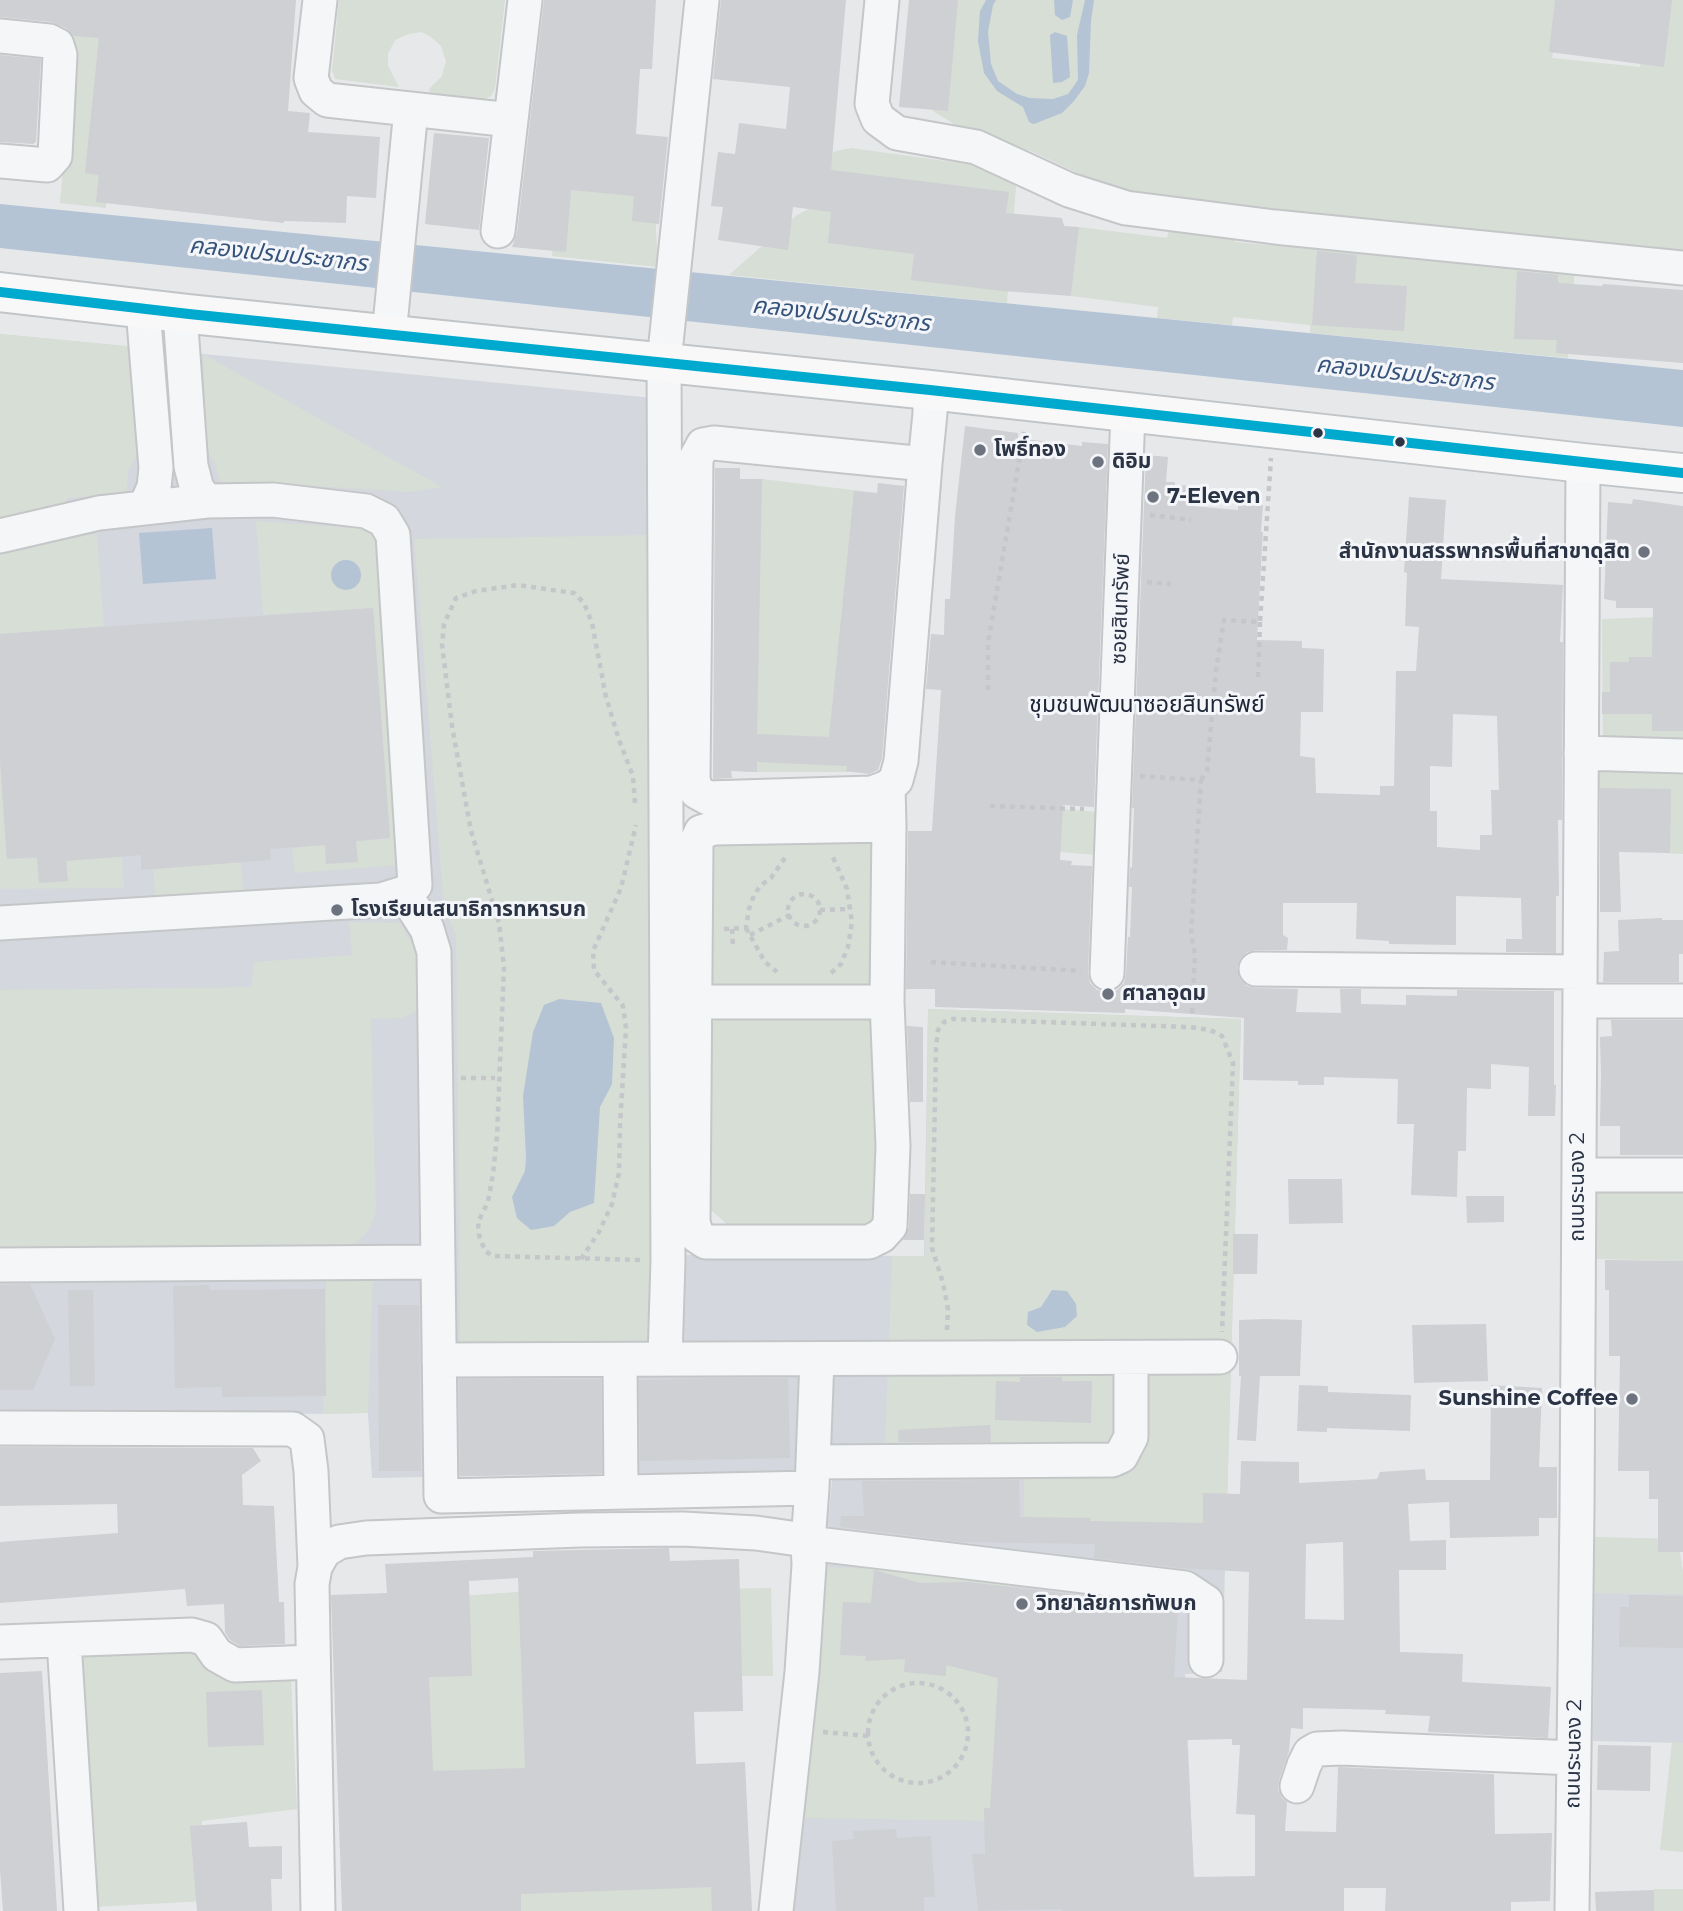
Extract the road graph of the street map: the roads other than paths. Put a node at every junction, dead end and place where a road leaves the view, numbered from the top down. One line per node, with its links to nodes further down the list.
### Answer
1 (320, 0): 6 (street)
2 (525, 0): 7 (street)
3 (702, 0): 15 (street)
4 (882, 0): 10 (street)
5 (0, 36): 8 (street)
6 (411, 109): 7 (street); 14 (street)
7 (511, 120): 9 (street)
8 (0, 161)
9 (498, 231)
10 (1683, 268)
11 (0, 292): 12 (main road)
12 (142, 309): 13 (main road); 22 (street)
13 (180, 313): 14 (main road); 21 (street)
14 (390, 319): 15 (main road)
15 (666, 345): 16 (main road); 42 (street)
16 (930, 390): 17 (main road); 19 (street)
17 (1128, 412): 18 (main road); 31 (street, ซอยสินทรัพย์)
18 (1583, 463): 20 (main road); 24 (street, ถนนระนอง 2)
19 (926, 464): 26 (street); 26 (street)
20 (1683, 473)
21 (207, 501): 22 (street); 28 (street)
22 (145, 508): 23 (street)
23 (0, 536)
24 (1581, 753): 25 (street); 32 (street, ถนนระนอง 2)
25 (1683, 756)
26 (888, 787): 27 (street)
27 (890, 825): 34 (street); 35 (street)
28 (404, 893): 29 (street); 38 (street)
29 (0, 923)
30 (1256, 969): 32 (street)
31 (1107, 973)
32 (1580, 987): 33 (street); 36 (street, ถนนระนอง 2)
33 (1683, 1001)
34 (694, 1002): 35 (street); 35 (street)
35 (887, 1002)
36 (1579, 1175): 37 (street); 57 (street, ถนนระนอง 2)
37 (1683, 1175)
38 (438, 1262): 39 (street); 44 (street)
39 (0, 1265)
40 (1220, 1357): 41 (street)
41 (1130, 1358): 43 (street); 47 (street)
42 (665, 1359): 43 (street); 45 (street)
43 (817, 1359): 47 (street)
44 (439, 1360): 45 (street); 49 (street)
45 (620, 1360): 48 (street)
46 (0, 1428): 52 (street)
47 (813, 1475): 48 (street); 51 (street)
48 (621, 1492): 49 (street)
49 (441, 1496): 50 (street)
50 (442, 1535): 51 (street); 52 (street)
51 (808, 1542): 55 (street); 61 (street)
52 (315, 1567): 56 (street)
53 (64, 1641): 54 (street); 56 (street); 59 (street)
54 (0, 1642)
55 (1206, 1661)
56 (313, 1662): 60 (street)
57 (1574, 1758): 58 (street); 62 (street, ถนนระนอง 2)
58 (1297, 1786)
59 (81, 1911)
60 (318, 1911)
61 (776, 1911)
62 (1572, 1911)

